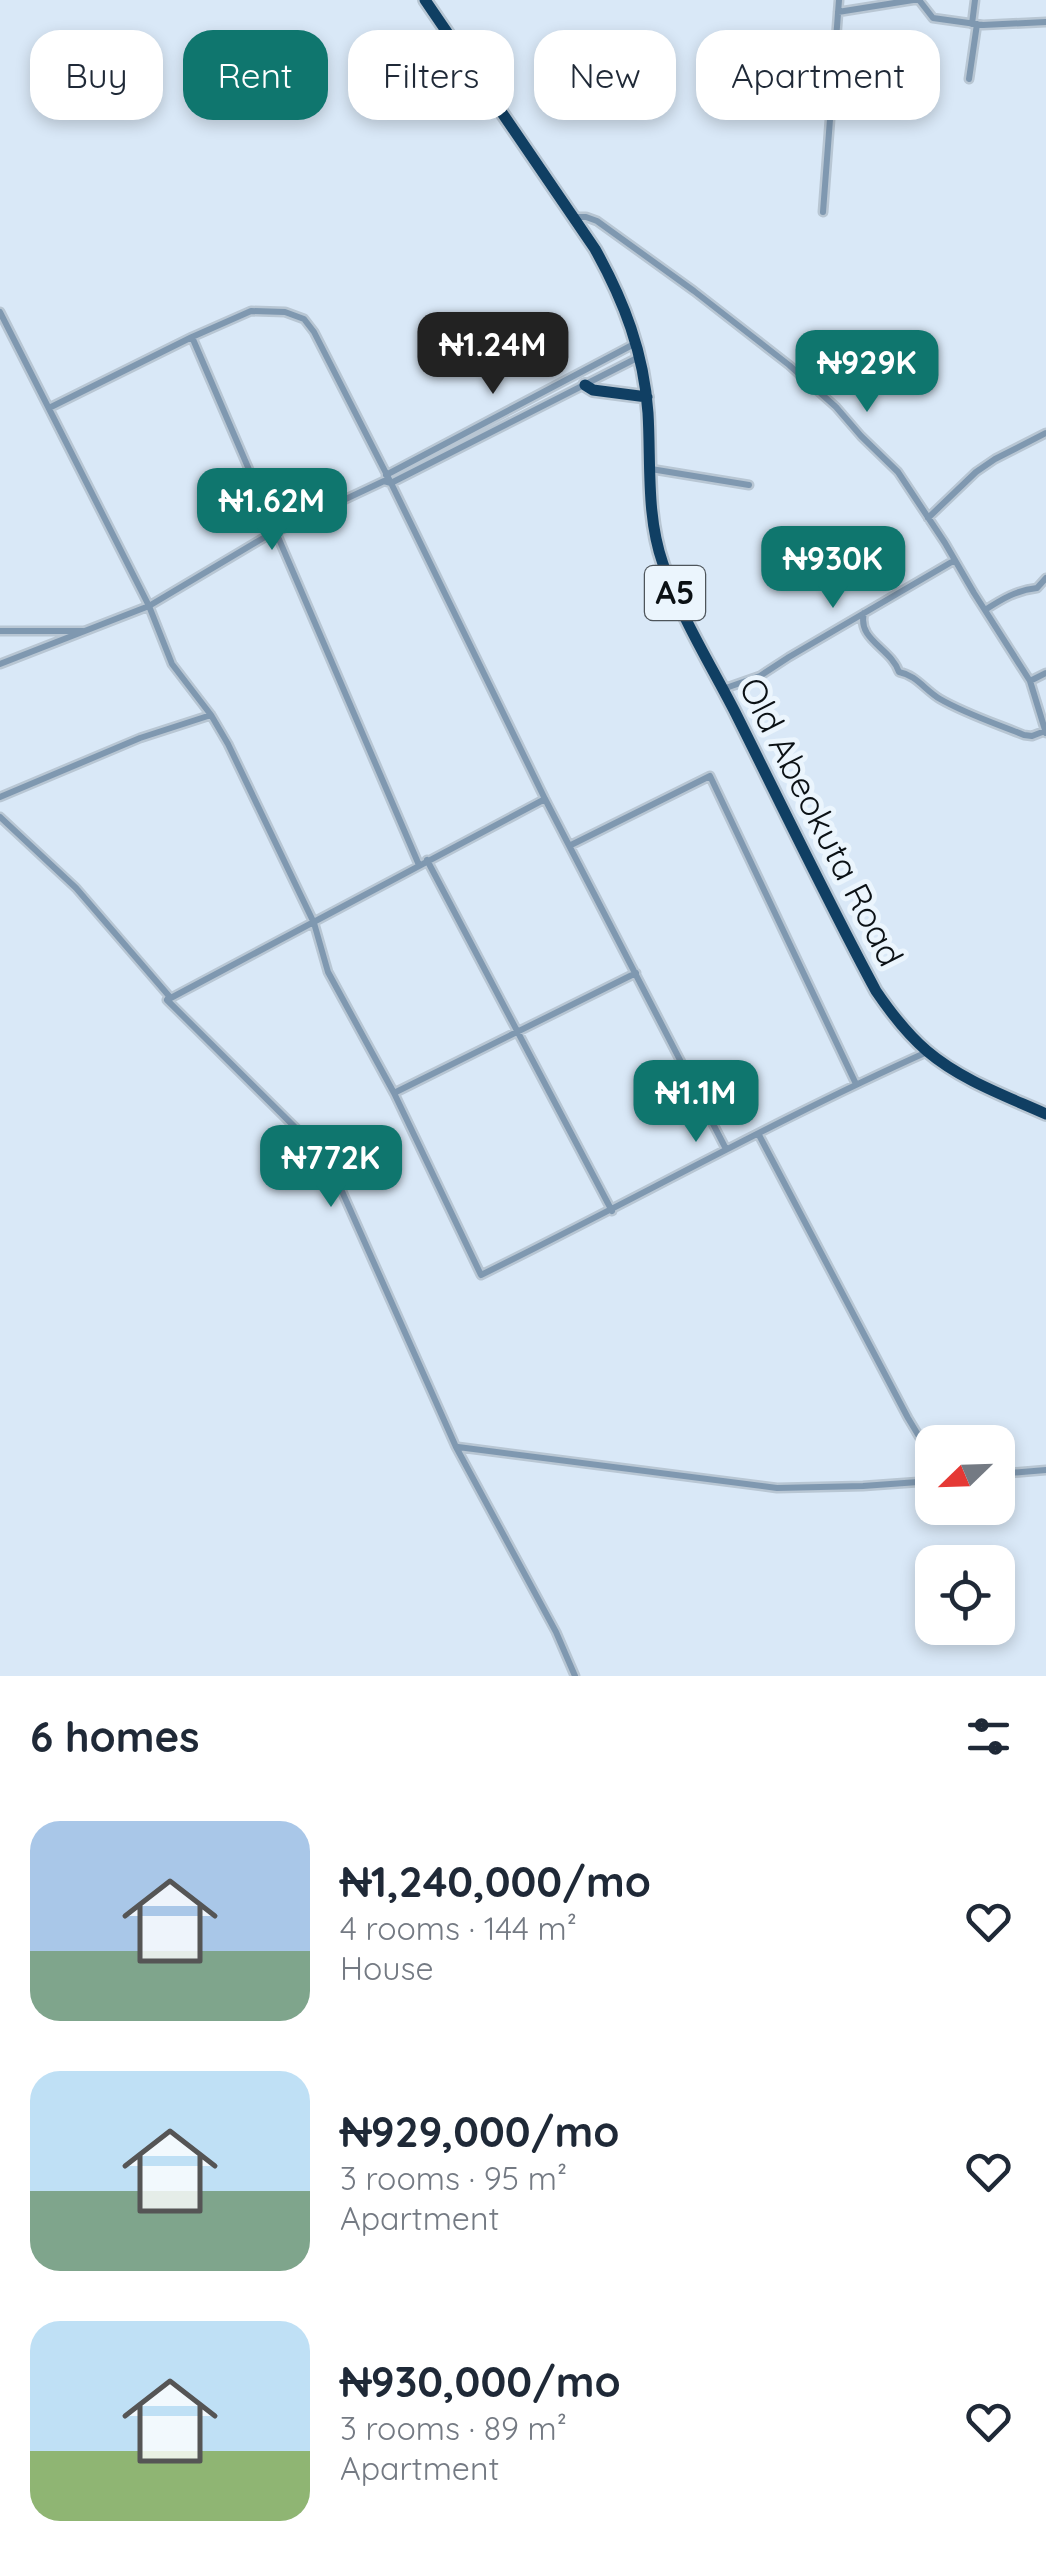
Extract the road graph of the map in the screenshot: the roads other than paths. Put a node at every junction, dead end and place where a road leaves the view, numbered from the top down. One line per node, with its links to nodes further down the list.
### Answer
1 (425, 0): 9 (highway, Old Abeokuta Road / A5)
2 (839, 0): 4 (street)
3 (975, 0): 6 (street)
4 (838, 12): 6 (street); 8 (street)
5 (1046, 22): 6 (street)
6 (975, 24): 7 (street)
7 (969, 79)
8 (823, 212)
9 (573, 217): 12 (highway, Old Abeokuta Road / A5); 21 (street)
10 (0, 312): 16 (street)
11 (192, 337): 16 (street); 19 (street); 22 (street)
12 (637, 343): 13 (highway, Old Abeokuta Road / A5); 14 (street)
13 (640, 357): 14 (street); 15 (highway, Old Abeokuta Road / A5)
14 (583, 378): 15 (highway); 19 (street); 19 (street)
15 (647, 398): 18 (highway, Old Abeokuta Road / A5)
16 (49, 408): 25 (street)
17 (1046, 433): 21 (street)
18 (650, 469): 20 (street); 33 (highway, Old Abeokuta Road / A5)
19 (387, 479): 22 (street); 37 (street)
20 (749, 485)
21 (928, 518): 23 (street)
22 (277, 531): 25 (street); 41 (street)
23 (955, 560): 26 (street); 27 (street)
24 (1046, 578): 26 (street)
25 (150, 606): 28 (street); 34 (street)
26 (985, 610): 32 (street)
27 (864, 613): 33 (street); 35 (street)
28 (89, 630): 29 (street); 30 (street)
29 (0, 631)
30 (0, 664)
31 (1046, 673): 32 (street)
32 (1030, 681): 35 (street)
33 (724, 689): 46 (highway, Old Abeokuta Road / A5)
34 (210, 715): 36 (street); 42 (street)
35 (1045, 732)
36 (0, 797)
37 (546, 799): 39 (street); 40 (street)
38 (0, 817): 44 (street)
39 (571, 846): 43 (street); 47 (street)
40 (427, 860): 41 (street); 45 (street)
41 (419, 865): 42 (street)
42 (314, 923): 44 (street); 48 (street)
43 (636, 973): 45 (street); 51 (street)
44 (166, 1000): 54 (street)
45 (518, 1032): 48 (street); 52 (street)
46 (928, 1052): 47 (street); 49 (highway, Old Abeokuta Road / A5)
47 (856, 1084): 50 (street)
48 (394, 1093): 52 (street)
49 (1046, 1114)
50 (758, 1135): 51 (street); 53 (street)
51 (726, 1150): 52 (street)
52 (612, 1211)
53 (915, 1429)
54 (456, 1447): 57 (street); 58 (street)
55 (1046, 1470): 56 (street)
56 (1015, 1473)
57 (915, 1481)
58 (575, 1676)

